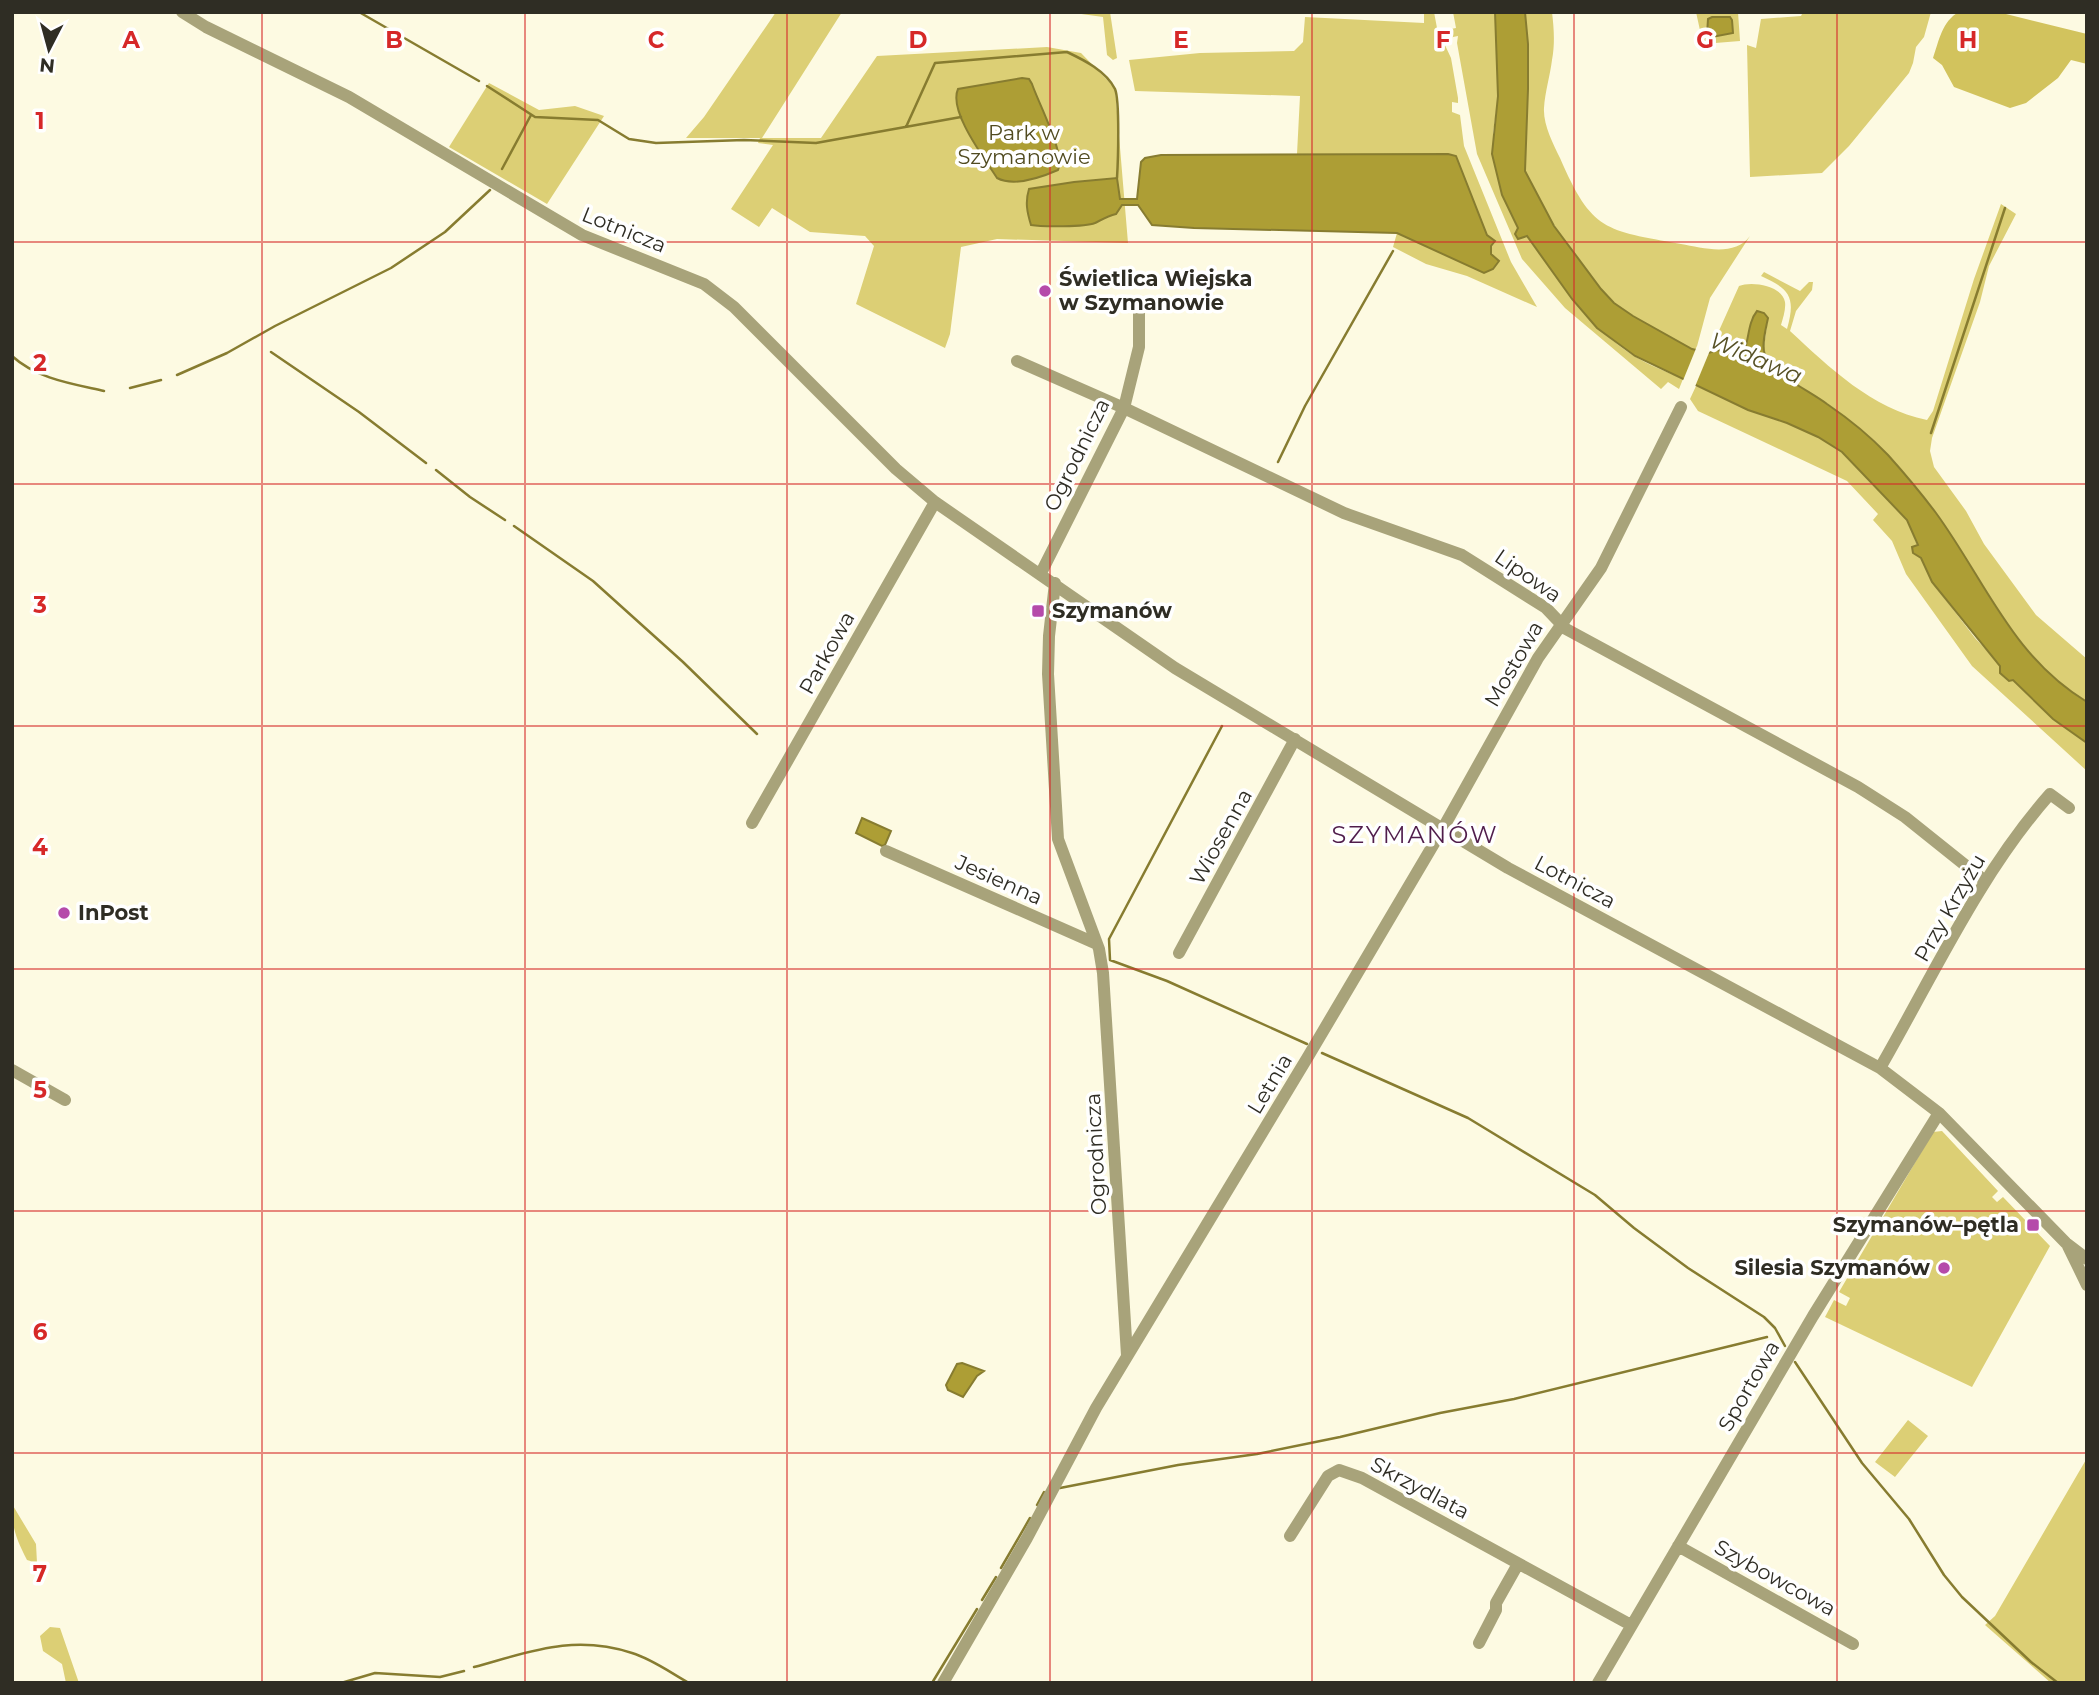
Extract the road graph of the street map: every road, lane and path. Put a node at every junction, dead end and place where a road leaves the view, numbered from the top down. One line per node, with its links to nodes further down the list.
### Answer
1 (182, 12): 6 (street, Lotnicza)
2 (1139, 309): 5 (street, Ogrodnicza)
3 (1017, 361): 5 (street, Lipowa)
4 (1681, 407): 8 (street, Mostowa)
5 (1124, 408): 7 (street, Ogrodnicza); 8 (street, Lipowa)
6 (935, 502): 7 (street, Lotnicza); 11 (street, Parkowa)
7 (1047, 578): 9 (street, Lotnicza); 15 (street, Ogrodnicza)
8 (1560, 624): 12 (street, Mostowa); 14 (street, Lipowa)
9 (1295, 739): 12 (street, Lotnicza); 16 (street, Wiosenna)
10 (2070, 808): 14 (street, Przy Krzyżu)
11 (752, 823)
12 (1442, 830): 17 (street, Lotnicza); 24 (street, Letnia)
13 (886, 851): 15 (street, Jesienna)
14 (1985, 881): 17 (street, Przy Krzyżu)
15 (1097, 944): 24 (street, Ogrodnicza)
16 (1179, 953)
17 (1880, 1068): 20 (street, Lotnicza)
18 (12, 1070): 19 (street)
19 (65, 1100)
20 (1939, 1113): 21 (street, Lotnicza); 26 (street, Sportowa)
21 (2066, 1243): 22 (street, Lotnicza); 23 (street, Lotnicza)
22 (2087, 1259)
23 (2087, 1285)
24 (1127, 1355): 31 (street)
25 (1290, 1536): 27 (street, Skrzydlata)
26 (1678, 1546): 28 (street, Sportowa); 30 (street, Szybowcowa)
27 (1518, 1564): 28 (street, Skrzydlata); 29 (street)
28 (1632, 1625): 32 (street, Sportowa)
29 (1479, 1643)
30 (1853, 1644)
31 (943, 1683)
32 (1598, 1683)

